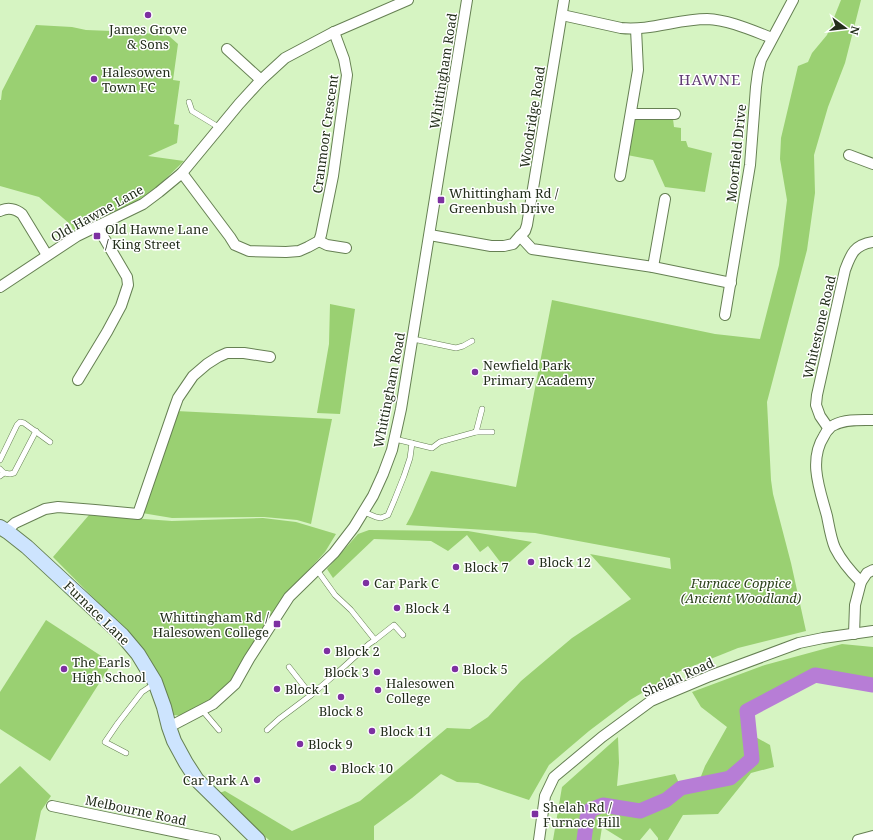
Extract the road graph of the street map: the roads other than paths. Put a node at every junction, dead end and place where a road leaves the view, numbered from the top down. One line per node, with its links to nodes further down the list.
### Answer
1 (408, 0): 7 (street, Old Hawne Lane)
2 (467, 0): 22 (street, Whittingham Road)
3 (564, 0): 5 (street, Woodridge Road)
4 (793, 0): 8 (street, Moorfield Drive)
5 (562, 15): 6 (street); 23 (street, Woodridge Road)
6 (636, 29): 8 (street); 12 (street)
7 (334, 32): 10 (street, Old Hawne Lane); 24 (street, Cranmoor Crescent)
8 (772, 38): 29 (street, Moorfield Drive)
9 (227, 49): 10 (street)
10 (261, 80): 14 (street, Old Hawne Lane)
11 (189, 102): 14 (lane)
12 (631, 114): 13 (street); 18 (street)
13 (675, 114)
14 (220, 128): 17 (street, Old Hawne Lane)
15 (849, 155): 16 (street)
16 (873, 164)
17 (182, 173): 21 (street, Old Hawne Lane); 24 (street)
18 (620, 176)
19 (665, 198): 28 (street)
20 (0, 210): 27 (street)
21 (97, 226): 27 (street, Old Hawne Lane); 35 (street)
22 (430, 235): 23 (street); 32 (street, Whittingham Road)
23 (520, 236): 28 (street)
24 (319, 242): 26 (street)
25 (873, 242): 38 (street, Whitestone Road)
26 (346, 248)
27 (47, 255): 30 (street, Old Hawne Lane)
28 (653, 267): 29 (street)
29 (731, 282): 31 (street, Moorfield Drive)
30 (0, 287)
31 (725, 316)
32 (413, 339): 33 (lane); 42 (street, Whittingham Road)
33 (472, 341)
34 (270, 357): 48 (street)
35 (78, 380)
36 (482, 409): 40 (lane)
37 (873, 420): 38 (street)
38 (828, 429): 51 (street)
39 (36, 431): 43 (lane); 45 (lane); 46 (lane)
40 (476, 432): 41 (lane); 44 (lane)
41 (492, 432)
42 (395, 439): 44 (lane); 47 (street, Whittingham Road)
43 (50, 442)
44 (412, 443): 47 (lane)
45 (0, 460)
46 (1, 473)
47 (364, 512): 49 (street, Whittingham Road)
48 (3, 529): 57 (street, Furnace Lane)
49 (317, 570): 55 (lane); 59 (street, Whittingham Road)
50 (873, 570): 51 (street)
51 (861, 582): 53 (street)
52 (873, 631): 53 (street, Shelah Road)
53 (854, 634): 68 (street, Shelah Road)
54 (403, 635): 55 (lane)
55 (375, 640): 58 (lane)
56 (289, 667): 58 (lane)
57 (155, 684): 60 (street, Furnace Lane); 63 (lane)
58 (311, 695): 62 (lane)
59 (202, 710): 60 (street, Whittingham Road); 61 (lane)
60 (169, 727): 66 (street, Furnace Lane)
61 (219, 730)
62 (267, 730)
63 (126, 753)
64 (52, 806): 67 (street, Melbourne Road)
65 (873, 836): 69 (street)
66 (250, 838)
67 (215, 840)
68 (539, 840)
69 (858, 840)

